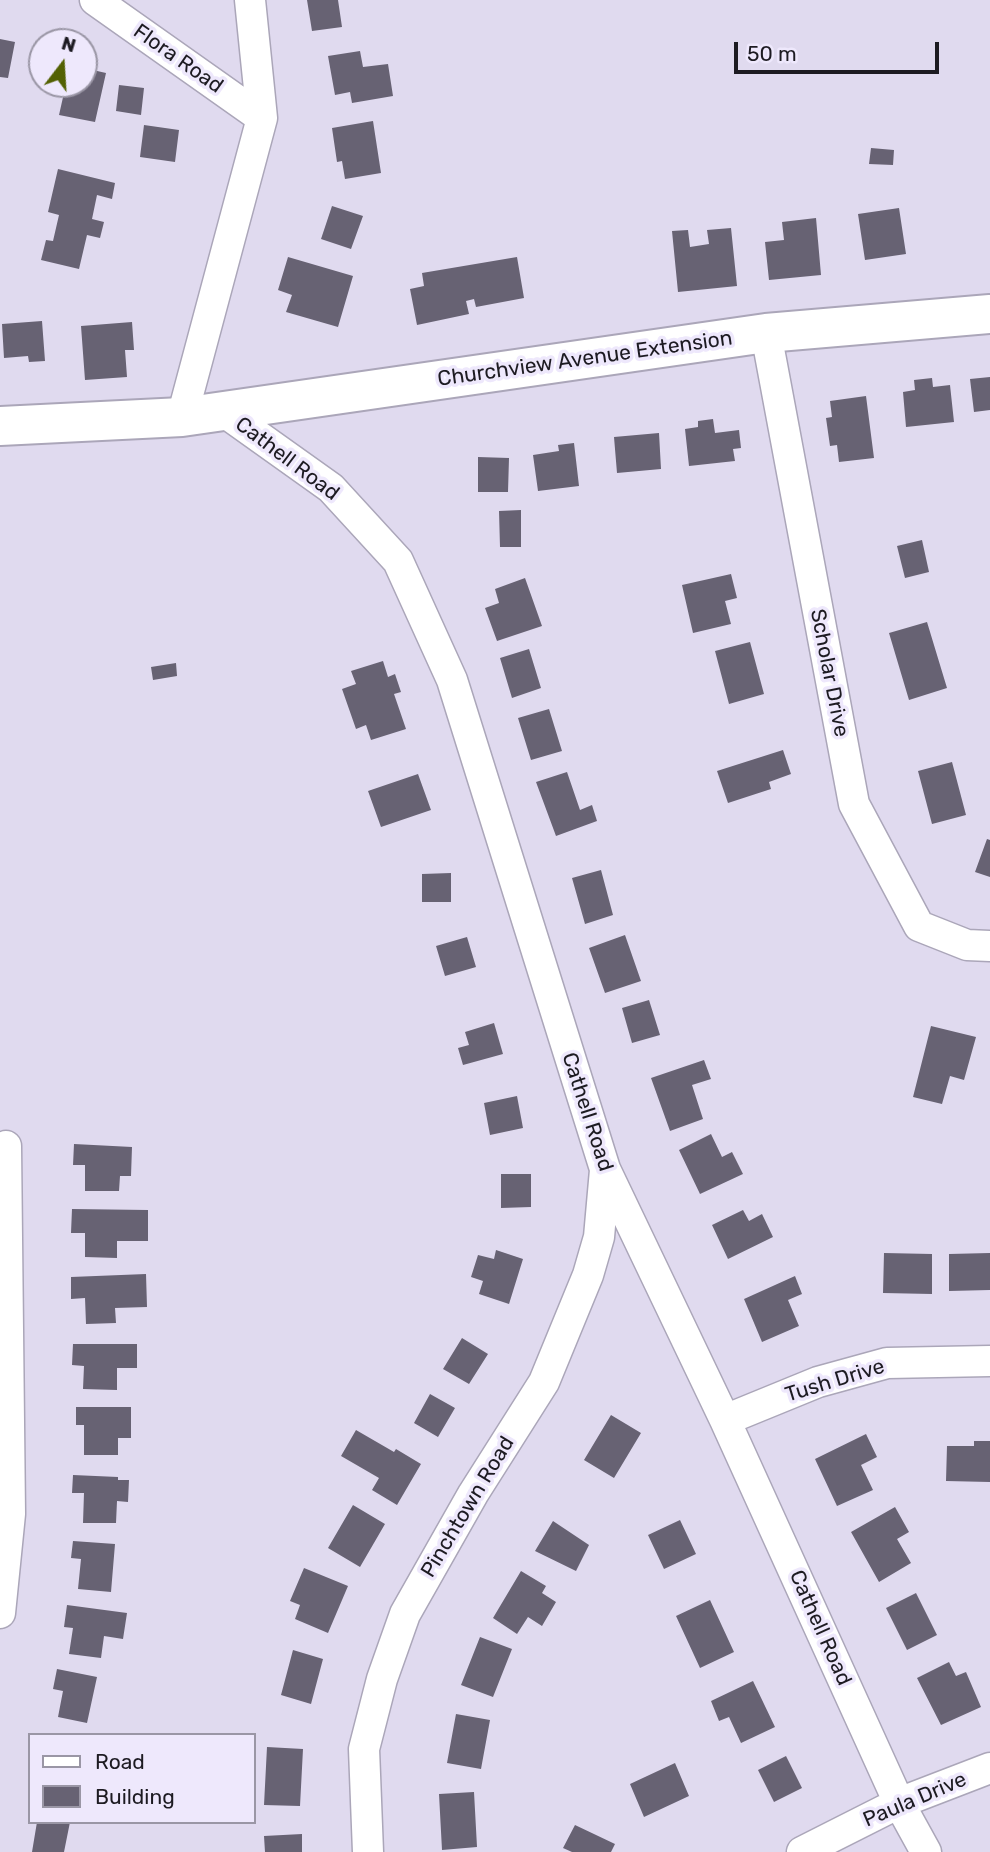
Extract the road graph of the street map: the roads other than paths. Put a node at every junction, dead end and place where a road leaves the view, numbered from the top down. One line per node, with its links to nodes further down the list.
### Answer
1 (94, 0): 3 (street, Flora Road)
2 (250, 0): 3 (street)
3 (262, 118): 7 (street)
4 (990, 314): 5 (street, Churchview Avenue Extension)
5 (765, 333): 6 (street, Churchview Avenue Extension); 9 (street, Scholar Drive)
6 (223, 411): 7 (street, Churchview Avenue Extension); 11 (street, Cathell Road)
7 (182, 417): 8 (street, Churchview Avenue Extension)
8 (0, 426)
9 (990, 946)
10 (6, 1146): 12 (street)
11 (605, 1170): 14 (street, Cathell Road); 18 (street, Pinchtown Road)
12 (5, 1324): 15 (street)
13 (990, 1361): 14 (street, Tush Drive)
14 (725, 1420): 17 (street, Cathell Road)
15 (0, 1613)
16 (990, 1769): 17 (street, Paula Drive)
17 (899, 1804): 19 (street, Paula Drive); 20 (street, Cathell Road)
18 (368, 1852)
19 (802, 1852)
20 (926, 1852)

